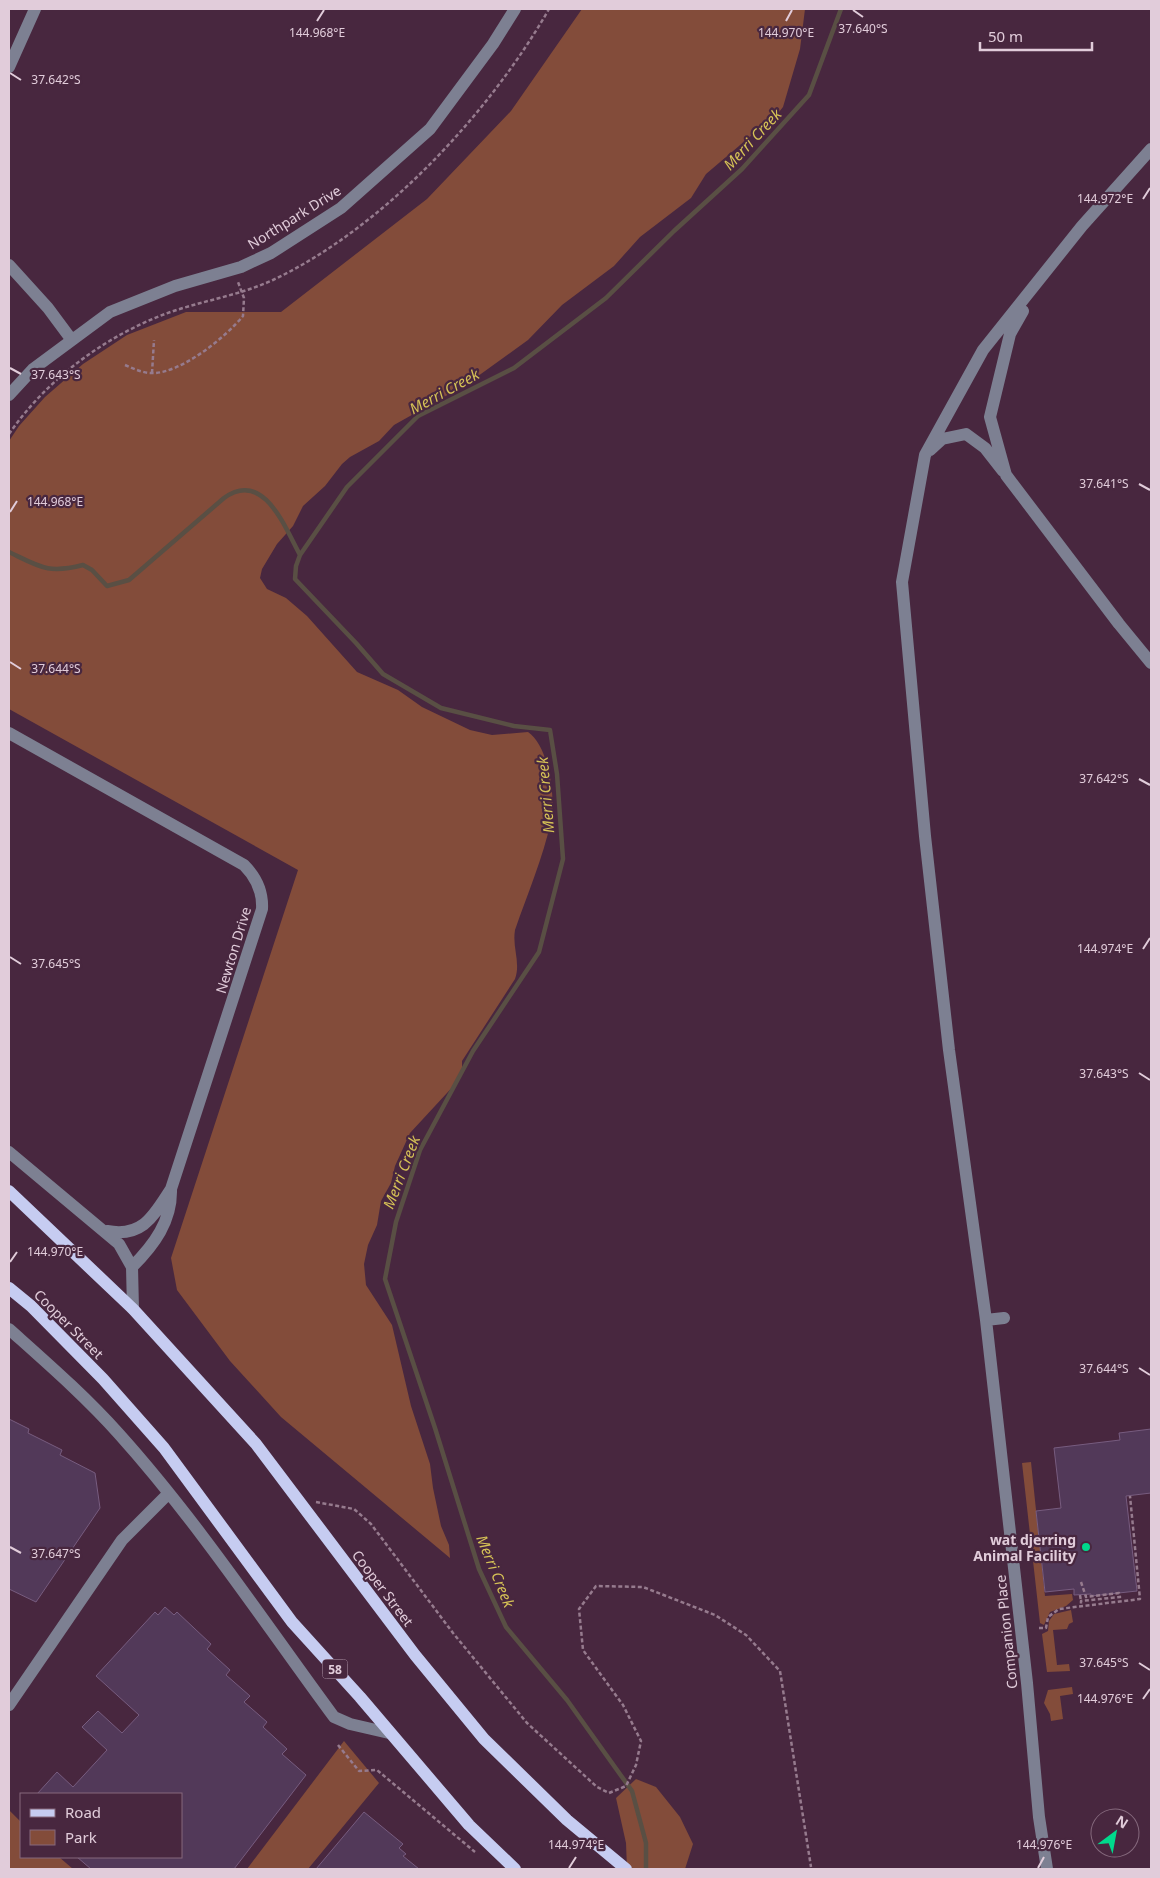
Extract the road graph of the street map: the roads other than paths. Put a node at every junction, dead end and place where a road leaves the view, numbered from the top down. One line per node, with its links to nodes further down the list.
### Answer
1 (34, 9): 3 (street)
2 (515, 9): 7 (street, Northpark Drive)
3 (9, 66)
4 (1151, 149): 6 (street)
5 (9, 265): 7 (street)
6 (1047, 271): 9 (street, Companion Place); 10 (street)
7 (71, 338): 8 (street, Northpark Drive)
8 (9, 395)
9 (925, 454): 10 (street); 21 (street, Companion Place)
10 (1006, 475): 11 (street)
11 (1151, 663)
12 (9, 734): 14 (street, Newton Drive)
13 (9, 1152): 16 (street)
14 (171, 1189): 16 (street, Newton Drive); 17 (street, Newton Drive)
15 (9, 1191): 19 (main road, Cooper Street)
16 (107, 1231): 17 (street)
17 (132, 1267): 19 (street)
18 (9, 1288): 25 (main road, Cooper Street / 58)
19 (133, 1309): 27 (main road, Cooper Street)
20 (1004, 1318): 21 (street)
21 (986, 1320): 28 (street, Companion Place)
22 (9, 1330): 23 (street)
23 (168, 1494): 24 (street); 25 (street)
24 (9, 1705)
25 (389, 1734): 26 (main road, Cooper Street / 58)
26 (515, 1869)
27 (626, 1869)
28 (1046, 1869)

